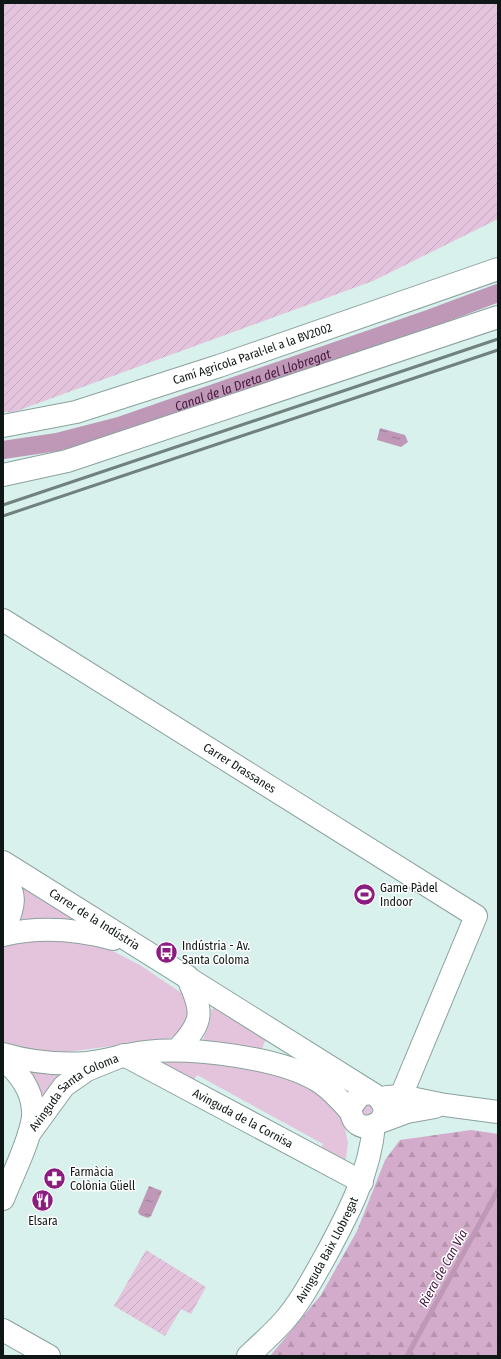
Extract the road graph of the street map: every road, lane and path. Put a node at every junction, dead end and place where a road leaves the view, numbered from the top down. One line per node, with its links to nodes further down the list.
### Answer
1 (498, 269): 3 (street, Camí Agricola Paral·lel a la BV2002)
2 (498, 317): 4 (street)
3 (3, 426)
4 (3, 475)
5 (3, 620): 16 (street, Carrer Drassanes)
6 (3, 862): 9 (street, Carrer de la Indústria)
7 (3, 874): 8 (street)
8 (3, 933): 9 (street)
9 (132, 943): 10 (street, Carrer de la Indústria)
10 (187, 976): 11 (street); 15 (street, Carrer de la Indústria)
11 (177, 1050): 13 (street); 18 (street)
12 (3, 1054): 13 (street)
13 (124, 1055): 21 (street, Avinguda Santa Coloma); 22 (street, Avinguda de la Cornisa)
14 (3, 1059): 21 (street, Avinguda Santa Coloma)
15 (374, 1095): 16 (street); 18 (street); 20 (street)
16 (401, 1096): 17 (street)
17 (445, 1105): 19 (street); 20 (street)
18 (351, 1112): 20 (street)
19 (498, 1112)
20 (377, 1124): 22 (street, Avinguda Baix Llobregat)
21 (28, 1134): 23 (street, Avinguda Santa Coloma)
22 (362, 1182): 26 (street, Avinguda Baix Llobregat)
23 (3, 1199)
24 (3, 1330): 25 (street)
25 (48, 1356)
26 (248, 1356)

